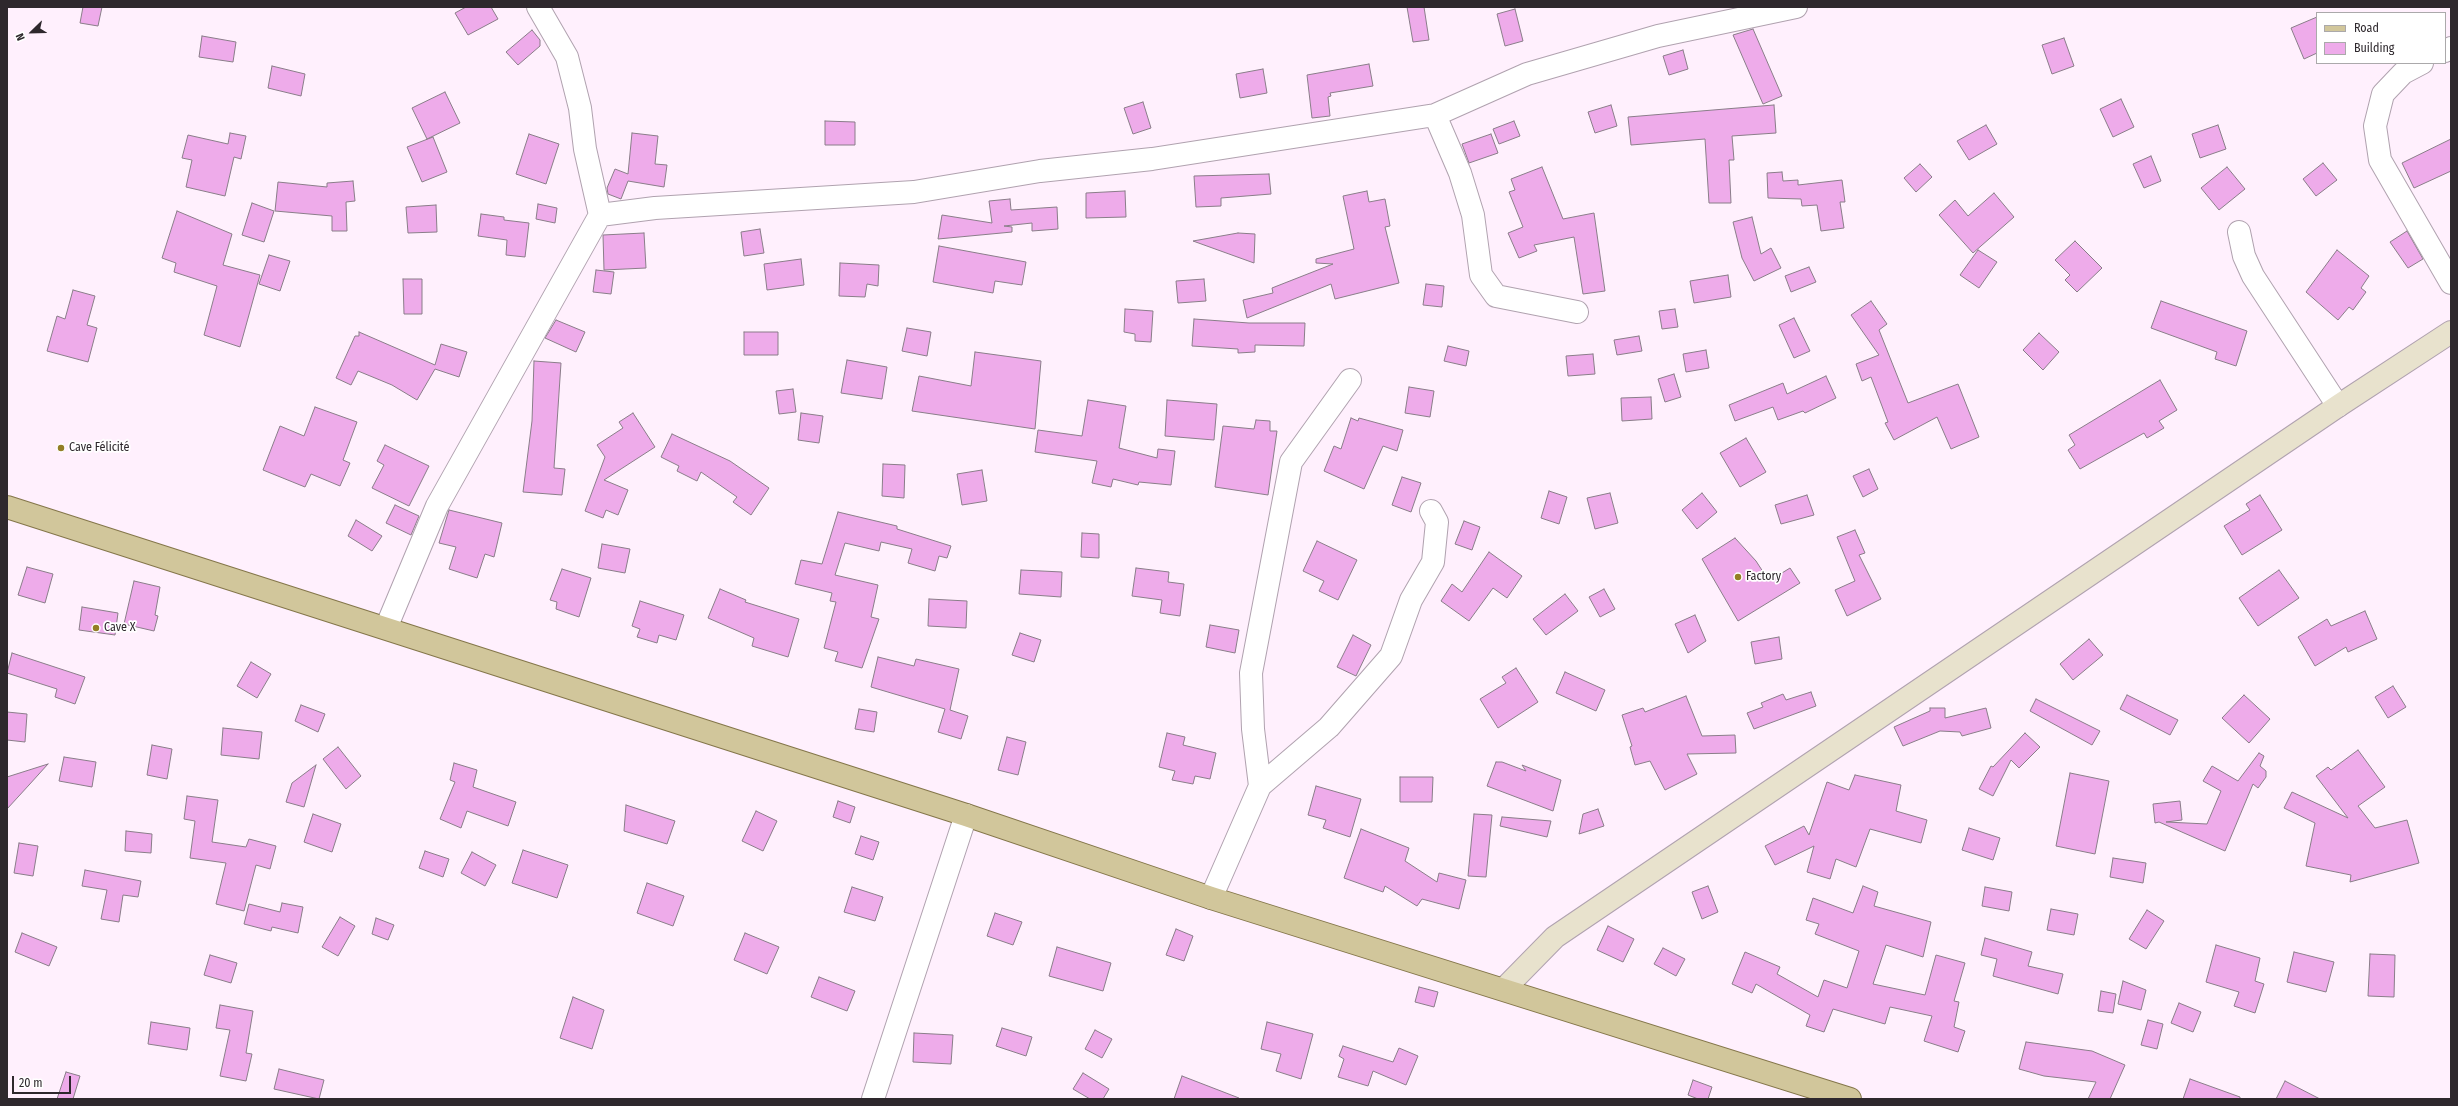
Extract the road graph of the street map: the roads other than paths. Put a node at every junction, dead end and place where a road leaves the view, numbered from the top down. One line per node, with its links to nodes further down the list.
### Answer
1 (538, 7): 5 (street)
2 (1796, 7): 4 (street)
3 (2420, 64): 7 (street)
4 (1435, 115): 5 (street); 8 (street)
5 (600, 215): 14 (street)
6 (2239, 232): 11 (street)
7 (2451, 283)
8 (1577, 312)
9 (2451, 332): 11 (street)
10 (1350, 380): 15 (street)
11 (2338, 406): 18 (street)
12 (7, 508): 14 (main road)
13 (1431, 511): 15 (street)
14 (386, 628): 16 (main road)
15 (1260, 786): 17 (street)
16 (966, 815): 17 (main road); 19 (street)
17 (1211, 898): 18 (main road)
18 (1504, 990): 20 (main road)
19 (873, 1099)
20 (1850, 1099)

